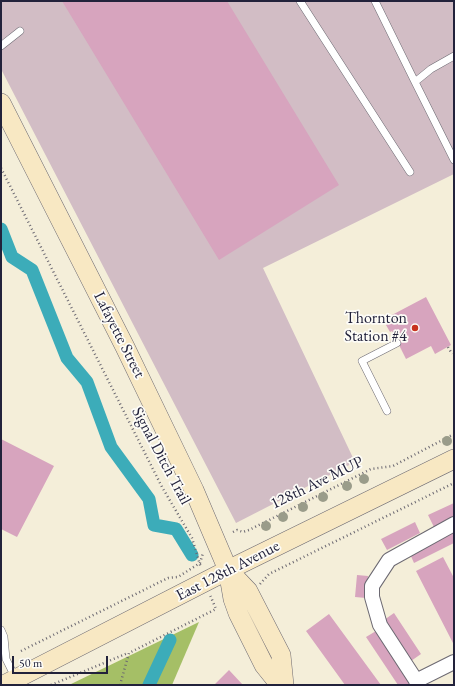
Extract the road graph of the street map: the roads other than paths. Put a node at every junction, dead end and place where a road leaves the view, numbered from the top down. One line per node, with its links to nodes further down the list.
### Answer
1 (300, 1): 9 (lane)
2 (375, 1): 6 (lane)
3 (20, 31): 4 (lane)
4 (1, 45)
5 (454, 56): 6 (lane)
6 (415, 82): 8 (lane)
7 (1, 104): 14 (street, Lafayette Street)
8 (454, 160)
9 (410, 172)
10 (397, 343): 11 (lane)
11 (387, 411)
12 (454, 460): 14 (street, East 128th Avenue)
13 (454, 524): 19 (street)
14 (228, 570): 18 (street, East 128th Avenue); 20 (street, Lafayette Street); 21 (street, Lafayette Street)
15 (1, 630): 16 (lane)
16 (3, 657): 18 (lane)
17 (454, 662): 19 (street)
18 (10, 682)
19 (418, 683)
20 (280, 685)
21 (284, 685)

